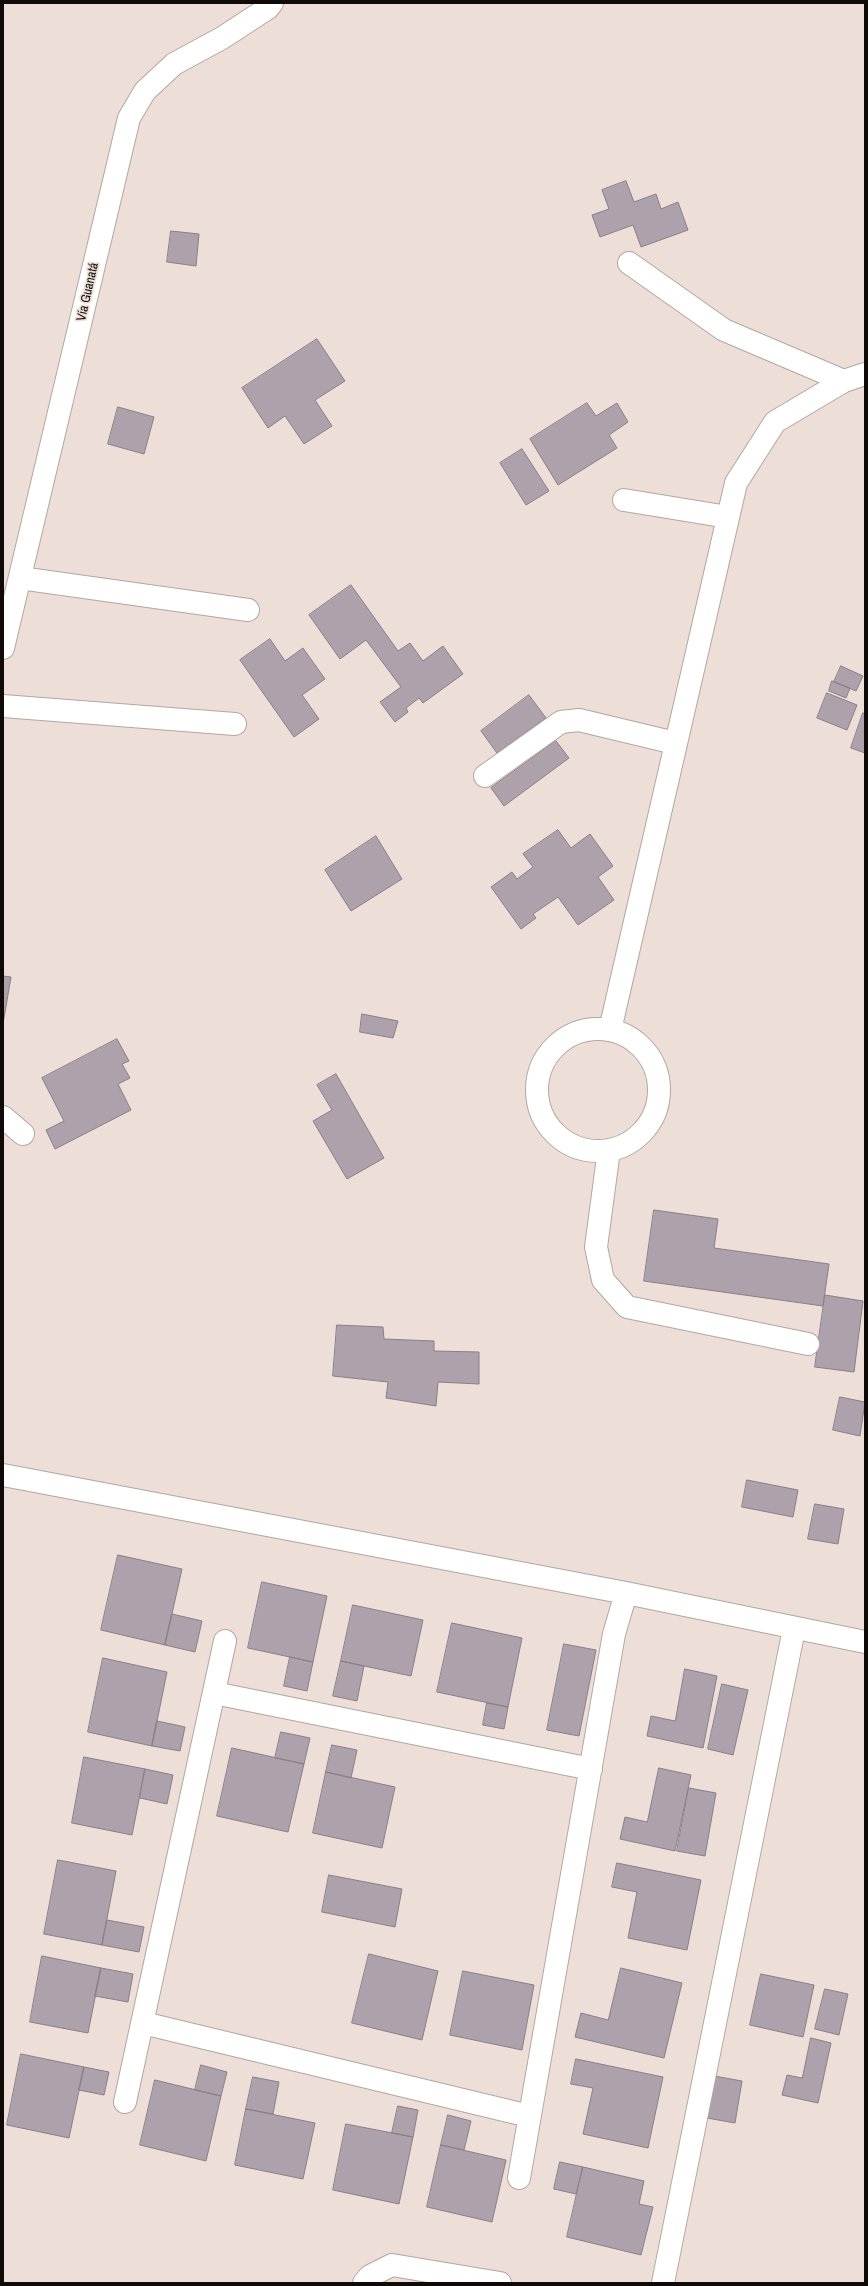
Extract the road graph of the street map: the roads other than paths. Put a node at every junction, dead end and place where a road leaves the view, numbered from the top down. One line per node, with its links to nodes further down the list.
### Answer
1 (272, 3): 7 (street, Vía Guanatá)
2 (629, 263): 4 (street)
3 (865, 374): 4 (street)
4 (844, 380): 6 (street)
5 (624, 500): 6 (street)
6 (728, 518): 12 (street)
7 (20, 578): 8 (street); 9 (street, Vía Guanatá)
8 (248, 610)
9 (3, 648)
10 (3, 706): 11 (street)
11 (235, 724)
12 (675, 743): 13 (street); 14 (street)
13 (485, 776)
14 (610, 1030): 17 (street); 17 (street)
15 (3, 1118): 16 (street)
16 (23, 1134)
17 (610, 1150): 18 (street)
18 (808, 1344)
19 (3, 1475): 20 (street)
20 (626, 1593): 21 (street); 25 (street)
21 (794, 1629): 23 (street); 32 (street)
22 (225, 1641): 24 (street)
23 (865, 1642)
24 (214, 1693): 25 (street); 26 (street)
25 (591, 1769): 28 (street)
26 (143, 2023): 27 (street); 28 (street)
27 (125, 2102)
28 (530, 2116): 29 (street)
29 (519, 2178)
30 (364, 2283): 31 (street)
31 (500, 2283)
32 (662, 2283)

